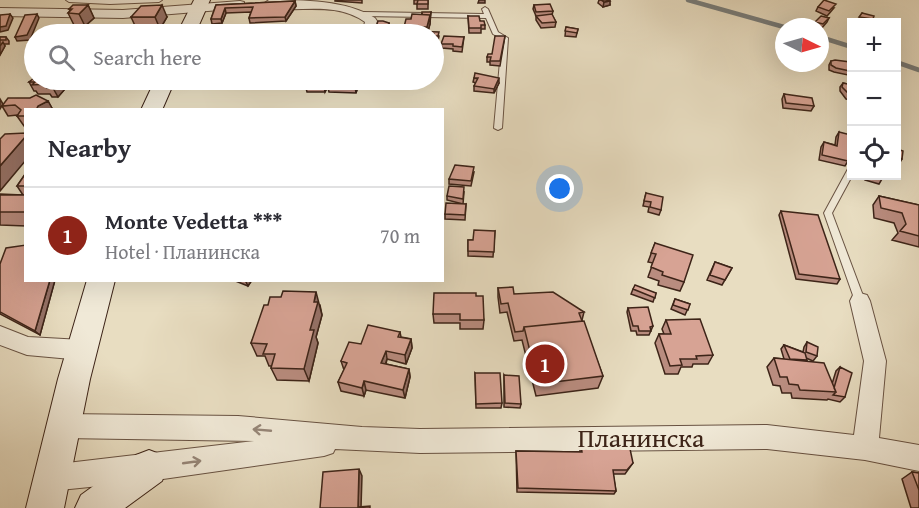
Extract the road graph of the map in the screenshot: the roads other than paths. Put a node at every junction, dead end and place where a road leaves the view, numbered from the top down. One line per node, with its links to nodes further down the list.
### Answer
1 (69, 0): 2 (lane)
2 (159, 0)
3 (200, 4): 4 (street); 5 (street); 6 (street)
4 (0, 12)
5 (364, 14): 7 (street); 10 (lane)
6 (191, 24)
7 (370, 24)
8 (160, 90): 9 (street)
9 (152, 108)
10 (498, 128)
11 (847, 178): 13 (lane)
12 (100, 282): 15 (street)
13 (860, 301): 18 (street)
14 (0, 335): 15 (street)
15 (82, 350): 16 (street)
16 (63, 426): 17 (street, one-way to 16); 21 (street)
17 (362, 439): 18 (street, Планинска); 20 (street, one-way to 17)
18 (865, 448): 19 (street, Планинска)
19 (919, 458)
20 (149, 468): 21 (street); 22 (street)
21 (47, 493)
22 (94, 508)

